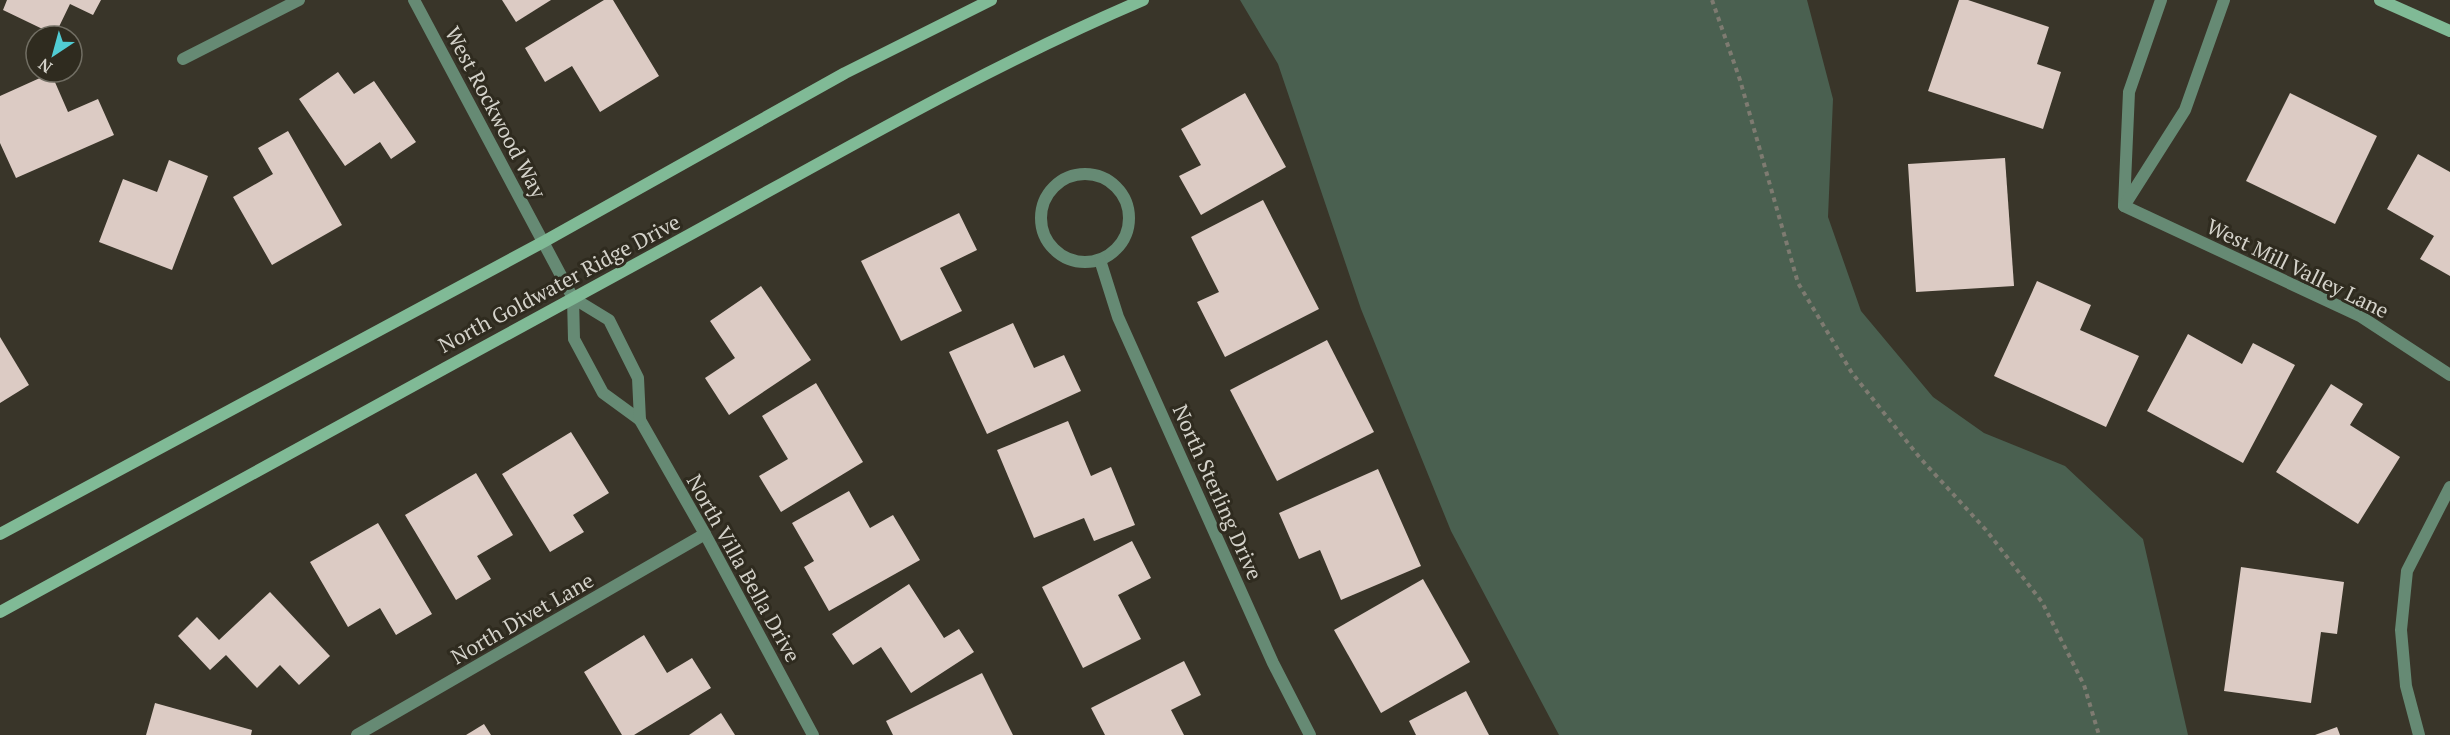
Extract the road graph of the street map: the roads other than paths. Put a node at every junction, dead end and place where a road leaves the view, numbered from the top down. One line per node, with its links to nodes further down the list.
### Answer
1 (299, 0): 9 (street)
2 (414, 0): 11 (street, West Rockwood Way)
3 (991, 0): 11 (street, North Goldwater Ridge Drive)
4 (1143, 0): 13 (street, North Goldwater Ridge Drive)
5 (2161, 0): 10 (street)
6 (2224, 0): 10 (street)
7 (2380, 0): 8 (street)
8 (2450, 31)
9 (183, 59)
10 (2124, 206): 14 (street, West Mill Valley Lane)
11 (545, 241): 13 (street, North Villa Bella Drive); 17 (street, North Goldwater Ridge Drive)
12 (1100, 260): 12 (street); 22 (street, North Sterling Drive)
13 (573, 298): 15 (street, North Villa Bella Drive); 15 (street, North Villa Bella Drive); 19 (street, North Goldwater Ridge Drive)
14 (2450, 375)
15 (640, 420): 18 (street, North Villa Bella Drive)
16 (2450, 487): 23 (street)
17 (0, 534)
18 (705, 534): 20 (street, North Divet Lane); 21 (street, North Villa Bella Drive)
19 (0, 612)
20 (357, 735)
21 (813, 735)
22 (1310, 735)
23 (2419, 735)

